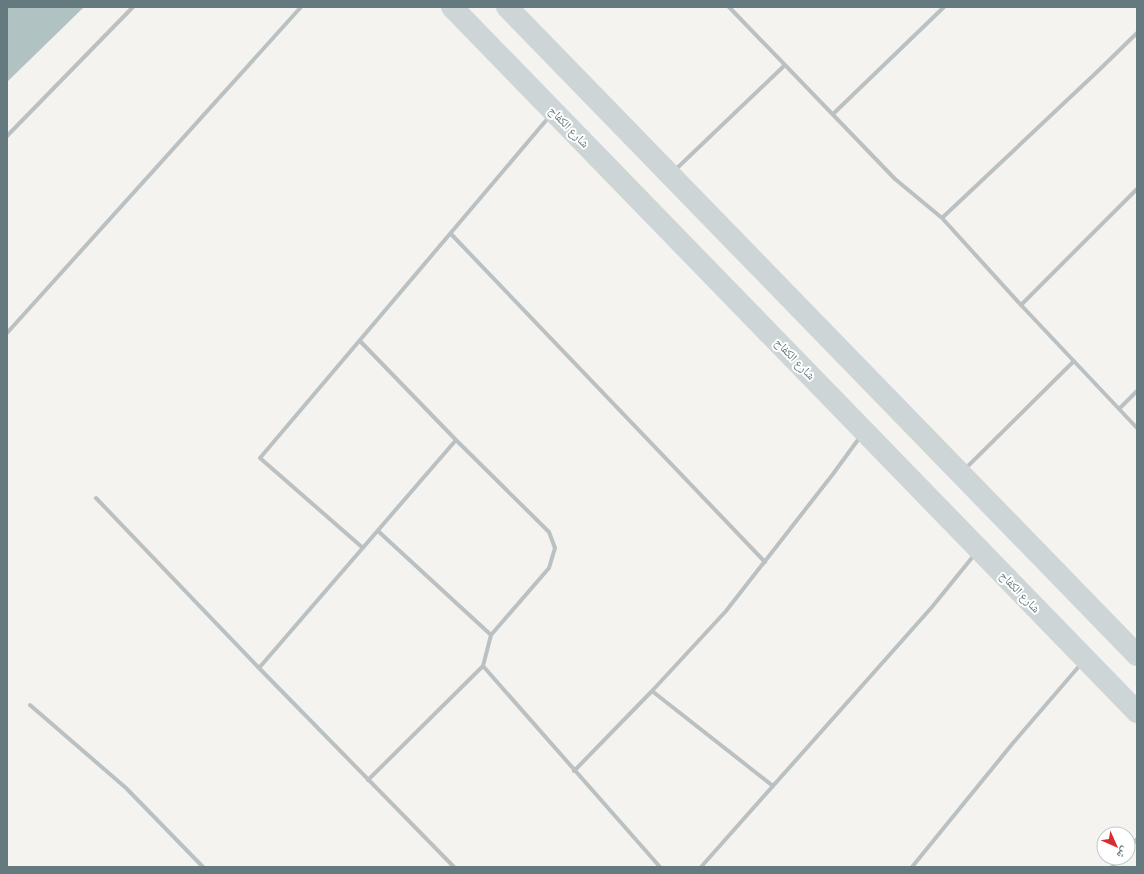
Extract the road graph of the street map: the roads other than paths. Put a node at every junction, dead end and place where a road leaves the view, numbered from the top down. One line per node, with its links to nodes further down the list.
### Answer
1 (133, 7): 12 (street)
2 (301, 7): 18 (street)
3 (452, 7): 10 (street, شارع الكفاح)
4 (507, 7): 13 (street)
5 (737, 7): 7 (street)
6 (944, 7): 11 (street)
7 (731, 9): 9 (street)
8 (1137, 33): 15 (street)
9 (785, 65): 11 (street); 13 (street)
10 (554, 112): 16 (street); 24 (street, شارع الكفاح)
11 (833, 114): 15 (street)
12 (7, 136)
13 (670, 174): 26 (street)
14 (1137, 189): 17 (street)
15 (942, 218): 17 (street)
16 (451, 234): 19 (street); 31 (street)
17 (1021, 305): 20 (street)
18 (7, 333)
19 (360, 341): 25 (street); 29 (street)
20 (1074, 361): 22 (street); 26 (street)
21 (1137, 391): 22 (street)
22 (1119, 409): 23 (street)
23 (1137, 428)
24 (864, 430): 30 (street, شارع الكفاح); 31 (street)
25 (456, 440): 28 (street); 32 (street)
26 (960, 473): 33 (street)
27 (96, 498): 36 (street)
28 (378, 531): 29 (street); 32 (street)
29 (363, 548): 36 (street)
30 (979, 550): 34 (street, شارع الكفاح); 42 (street)
31 (765, 562): 37 (street)
32 (490, 635): 35 (street)
33 (1137, 655)
34 (1085, 659): 39 (street, شارع الكفاح); 47 (street)
35 (483, 666): 40 (street); 41 (street)
36 (259, 668): 41 (street)
37 (652, 691): 40 (street); 42 (street)
38 (30, 705): 43 (street)
39 (1137, 712)
40 (574, 771): 45 (street)
41 (368, 780): 44 (street)
42 (773, 786): 46 (street)
43 (203, 867)
44 (454, 867)
45 (660, 867)
46 (701, 867)
47 (912, 867)

